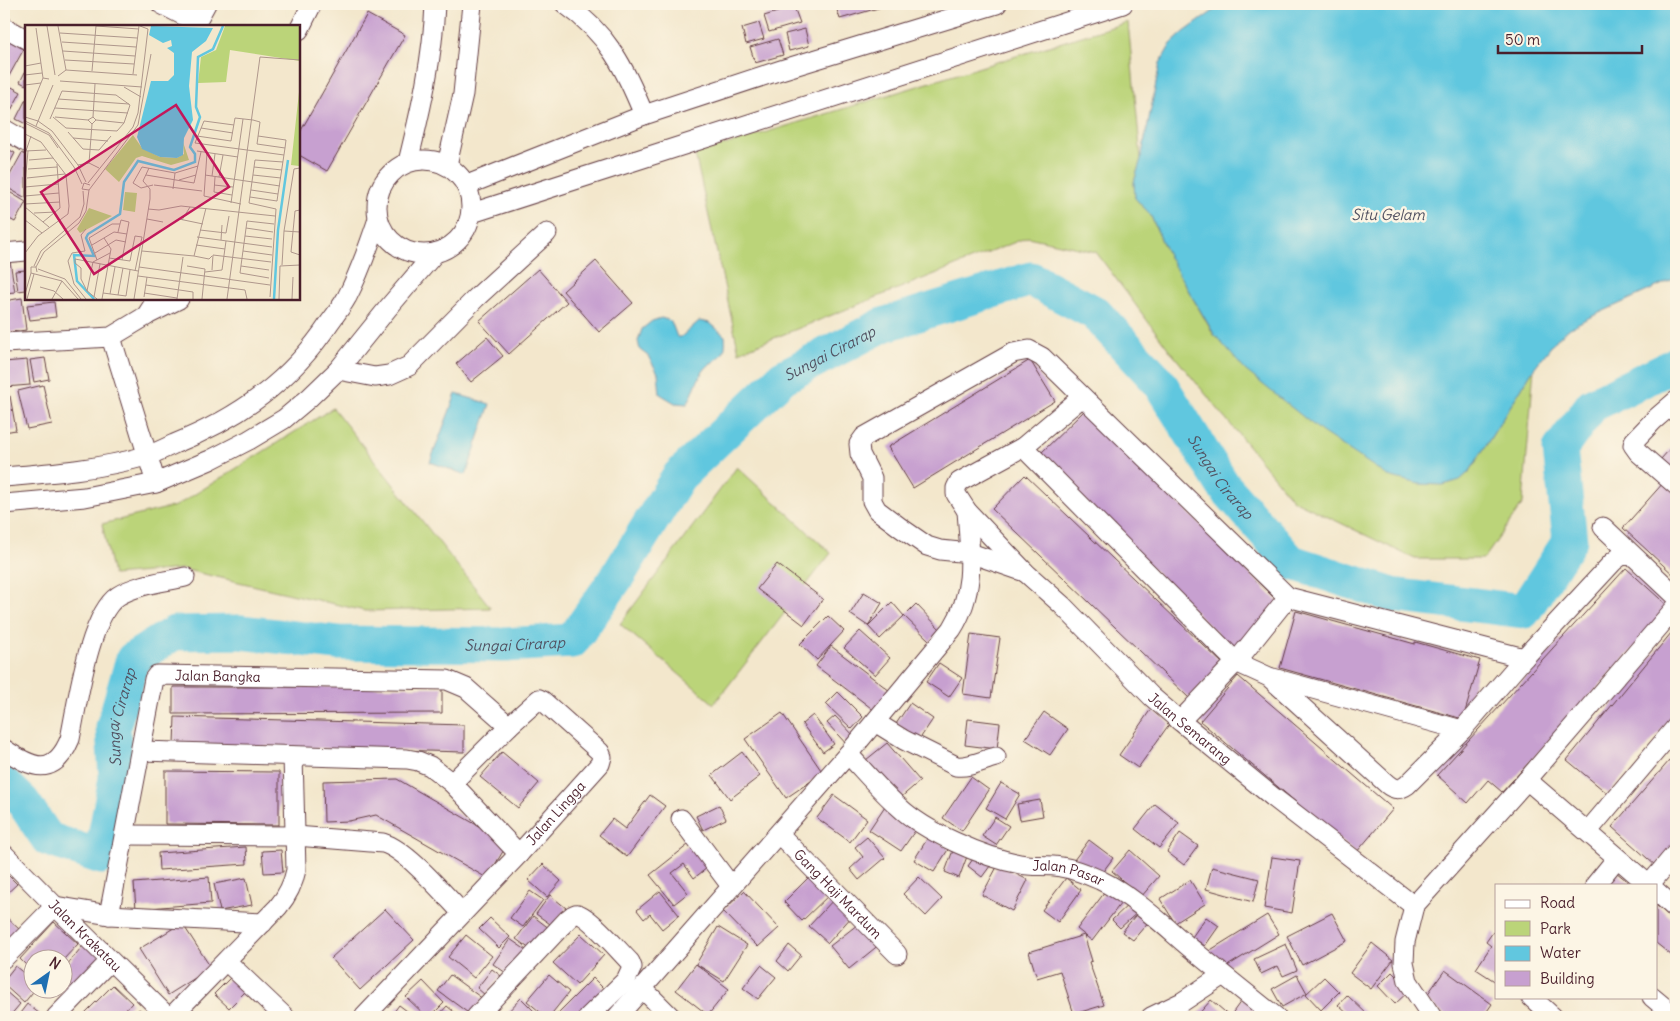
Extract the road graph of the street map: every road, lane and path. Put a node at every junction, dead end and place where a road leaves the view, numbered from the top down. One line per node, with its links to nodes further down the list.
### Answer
1 (161, 4): 10 (street)
2 (206, 4): 10 (street)
3 (312, 4): 12 (street)
4 (435, 4): 17 (street)
5 (472, 4): 18 (street)
6 (565, 4): 9 (street)
7 (997, 4): 14 (street)
8 (1123, 4): 20 (street)
9 (588, 10): 14 (street)
10 (195, 24)
11 (4, 27): 13 (street)
12 (300, 28)
13 (25, 38)
14 (644, 115): 19 (street)
15 (4, 129): 16 (street)
16 (25, 141)
17 (408, 162): 18 (street); 21 (street)
18 (447, 164): 19 (street)
19 (467, 186): 20 (street)
20 (472, 213): 23 (street)
21 (378, 219): 23 (street); 33 (street)
22 (547, 233): 29 (street)
23 (436, 253): 29 (street)
24 (156, 300): 26 (street)
25 (176, 300): 26 (street)
26 (146, 316): 27 (street)
27 (111, 337): 28 (street); 33 (street)
28 (4, 343)
29 (338, 370): 35 (street)
30 (1082, 396): 32 (street); 40 (street, Jalan Semarang); 45 (street)
31 (1676, 402): 36 (street)
32 (1023, 447): 38 (street); 48 (street)
33 (147, 455): 34 (street); 35 (street)
34 (4, 477)
35 (156, 483): 37 (street)
36 (1676, 485)
37 (4, 504)
38 (967, 511): 40 (street); 42 (street)
39 (1603, 527): 41 (street)
40 (970, 553): 42 (street, Jalan Semarang); 51 (street)
41 (1633, 556): 44 (street); 47 (street)
42 (1025, 572): 50 (street, Jalan Semarang)
43 (184, 577): 55 (street)
44 (1676, 596)
45 (1288, 597): 47 (street); 48 (street)
46 (1676, 607): 60 (street)
47 (1524, 658): 54 (street)
48 (1236, 662): 49 (street); 50 (street)
49 (1268, 676): 54 (street); 54 (street)
50 (1180, 721): 77 (street, Jalan Semarang)
51 (875, 722): 57 (street); 59 (street)
52 (508, 726): 56 (street, Jalan Bangka); 61 (street, Jalan Lingga); 69 (street, Jalan Lingga)
53 (1676, 728): 63 (street)
54 (1462, 730)
55 (4, 749)
56 (142, 751): 58 (street); 65 (street, Jalan Bangka)
57 (848, 754): 64 (street); 86 (street, Jalan Pasar)
58 (293, 756): 61 (street); 66 (street)
59 (996, 757)
60 (1527, 780): 63 (street); 77 (street)
61 (452, 783): 69 (street)
62 (681, 819): 74 (street)
63 (1588, 831): 70 (street)
64 (779, 834): 74 (street); 82 (street, Gang Haji Mardum)
65 (125, 835): 66 (street); 80 (street, Jalan Bangka)
66 (296, 836): 79 (street); 81 (street)
67 (1676, 853): 73 (street)
68 (4, 854): 76 (street, Jalan Krakatau)
69 (519, 854): 79 (street, Jalan Lingga)
70 (1617, 858): 71 (street); 72 (street)
71 (1596, 884)
72 (1648, 884)
73 (1650, 884)
74 (731, 886): 87 (street)
75 (1658, 893): 78 (street)
76 (54, 906): 80 (street); 83 (street); 84 (street, Jalan Krakatau)
77 (1414, 906): 100 (street)
78 (1676, 909)
79 (462, 913): 93 (street, Jalan Lingga)
80 (109, 915): 81 (street)
81 (263, 923): 85 (street)
82 (897, 954)
83 (4, 958)
84 (110, 960): 90 (street); 91 (street, Jalan Krakatau)
85 (226, 961): 91 (street); 92 (street)
86 (1223, 975): 98 (street); 99 (street, Jalan Pasar)
87 (643, 990): 96 (street); 97 (street)
88 (1531, 998): 101 (street)
89 (1653, 998): 102 (street)
90 (56, 1017)
91 (169, 1017)
92 (285, 1017)
93 (364, 1017)
94 (476, 1017): 95 (street)
95 (588, 1017)
96 (617, 1017)
97 (671, 1017)
98 (1150, 1017)
99 (1276, 1017)
100 (1432, 1017)
101 (1554, 1017)
102 (1676, 1017)

